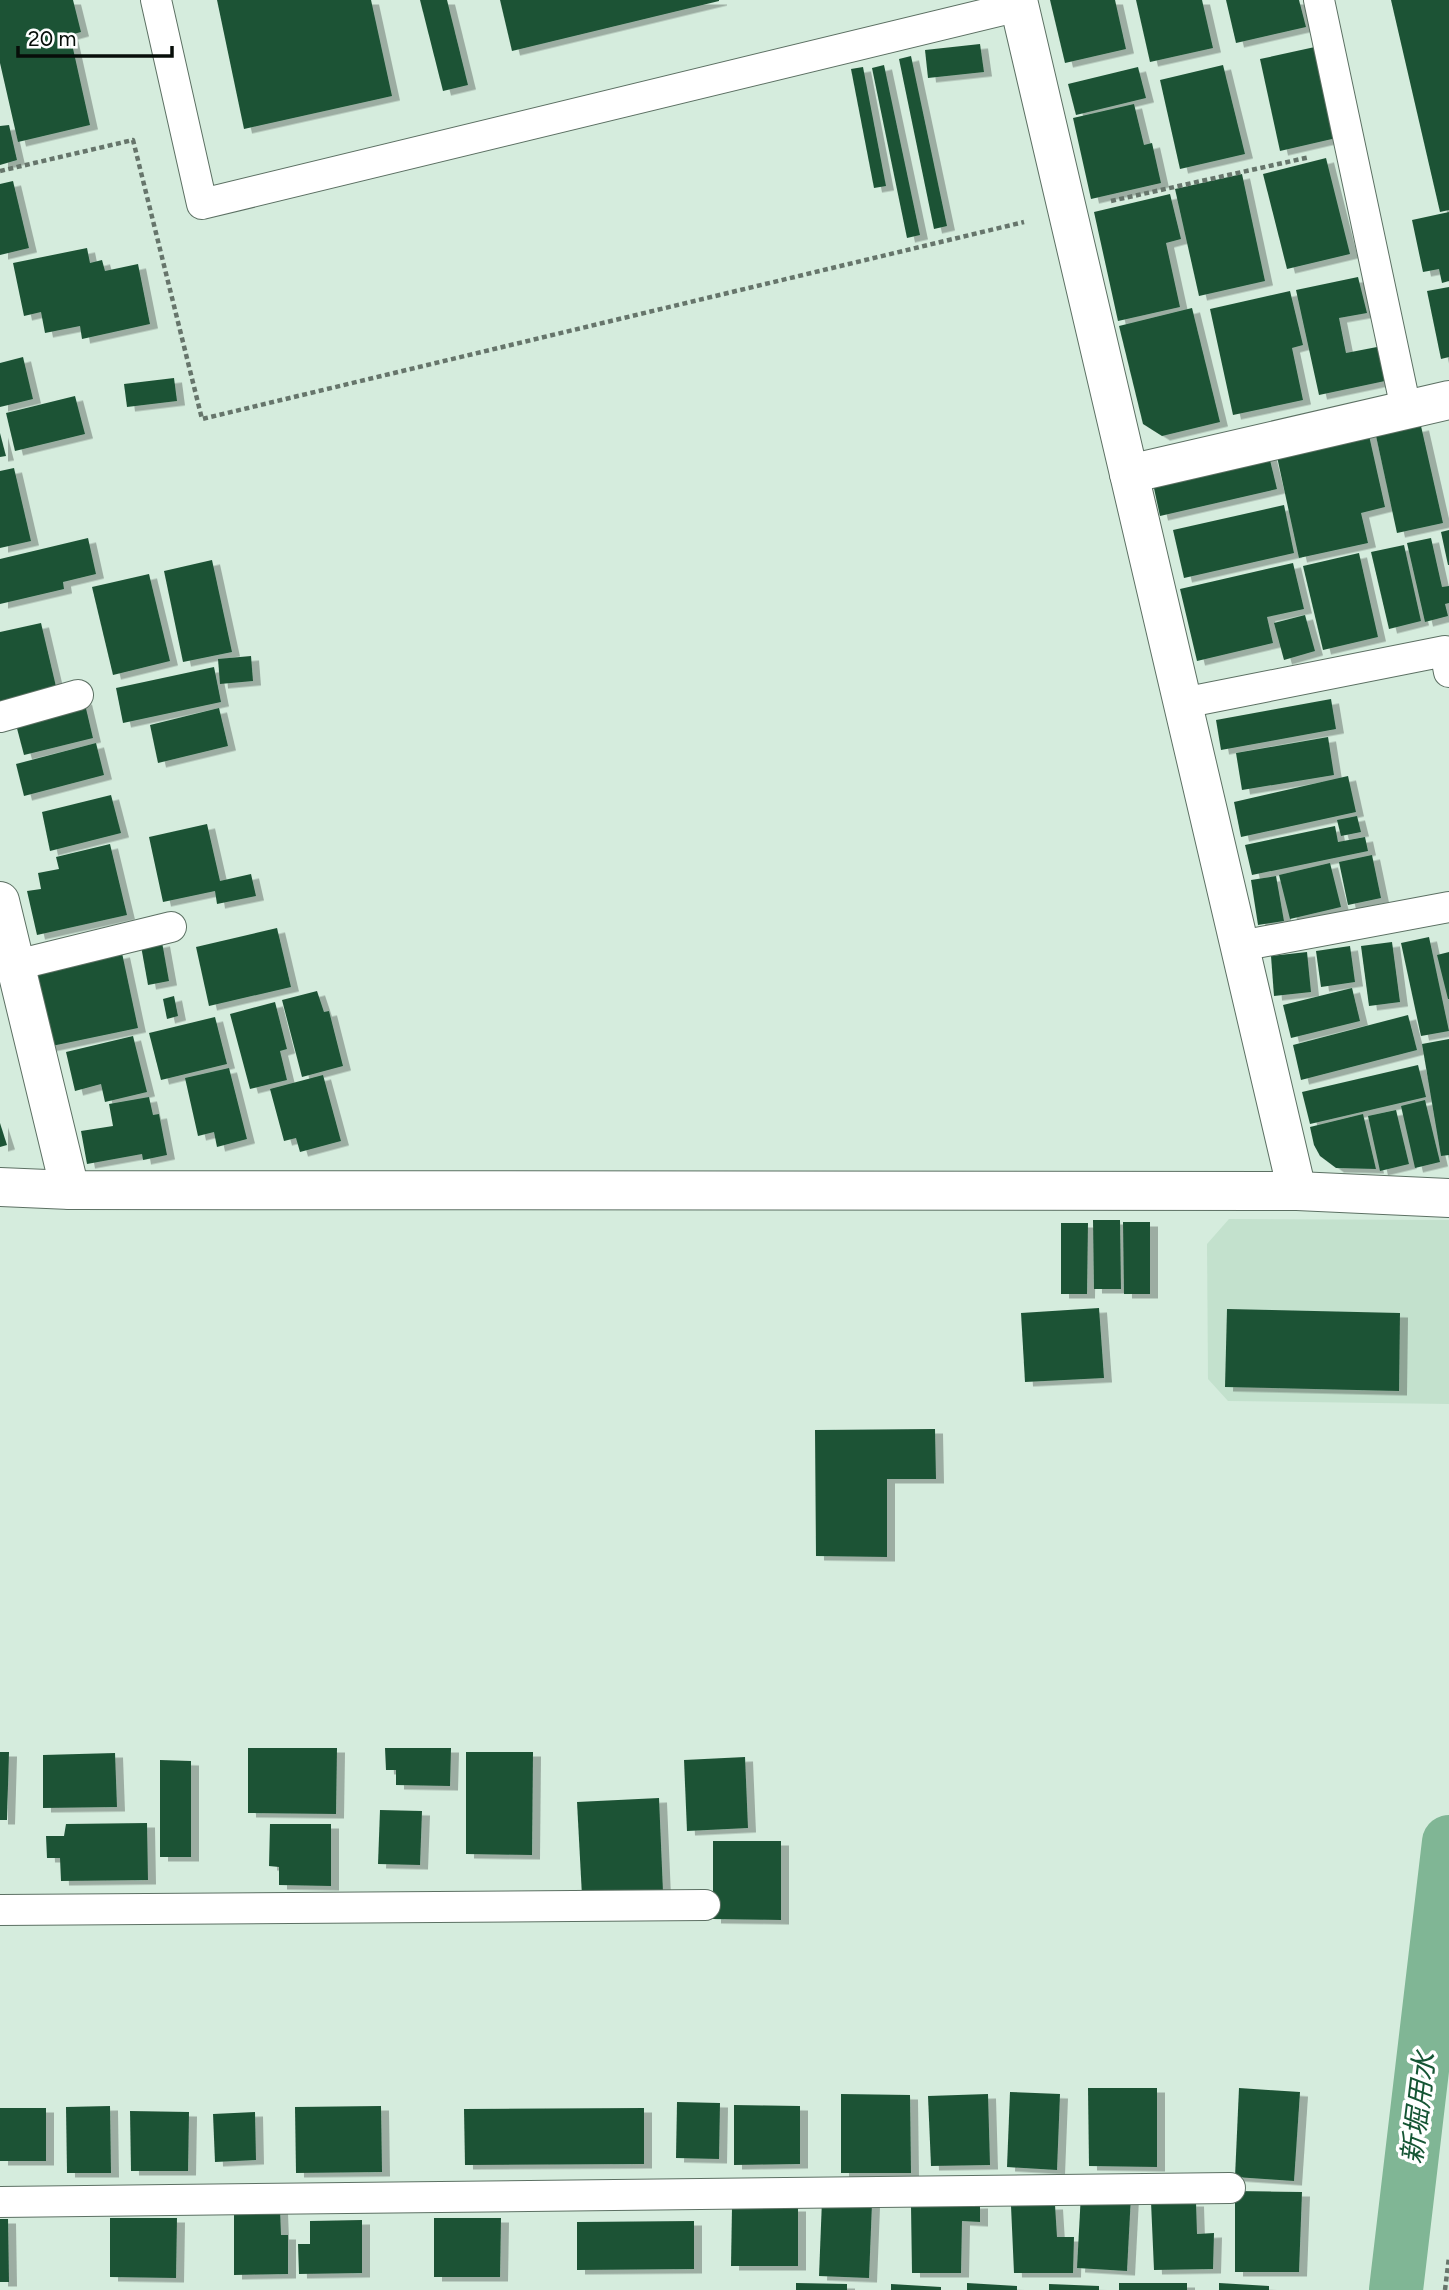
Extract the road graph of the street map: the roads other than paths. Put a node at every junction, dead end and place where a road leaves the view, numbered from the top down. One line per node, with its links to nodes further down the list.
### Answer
1 (156, 0): 3 (lane)
2 (1319, 0): 5 (lane)
3 (1018, 3): 6 (street)
4 (1449, 400): 5 (street)
5 (1406, 409): 6 (street)
6 (1129, 474): 9 (street)
7 (1449, 672): 9 (lane)
8 (78, 695): 10 (lane)
9 (1182, 703): 14 (street)
10 (0, 717)
11 (0, 901): 15 (street)
12 (1449, 907): 14 (lane)
13 (171, 927): 15 (lane)
14 (1240, 946): 18 (street)
15 (16, 965): 17 (street)
16 (0, 1187): 17 (street)
17 (69, 1190): 18 (street)
18 (1297, 1191): 19 (street)
19 (1449, 1198)
20 (705, 1905): 21 (lane)
21 (0, 1910)
22 (1230, 2188): 23 (lane)
23 (0, 2202)

